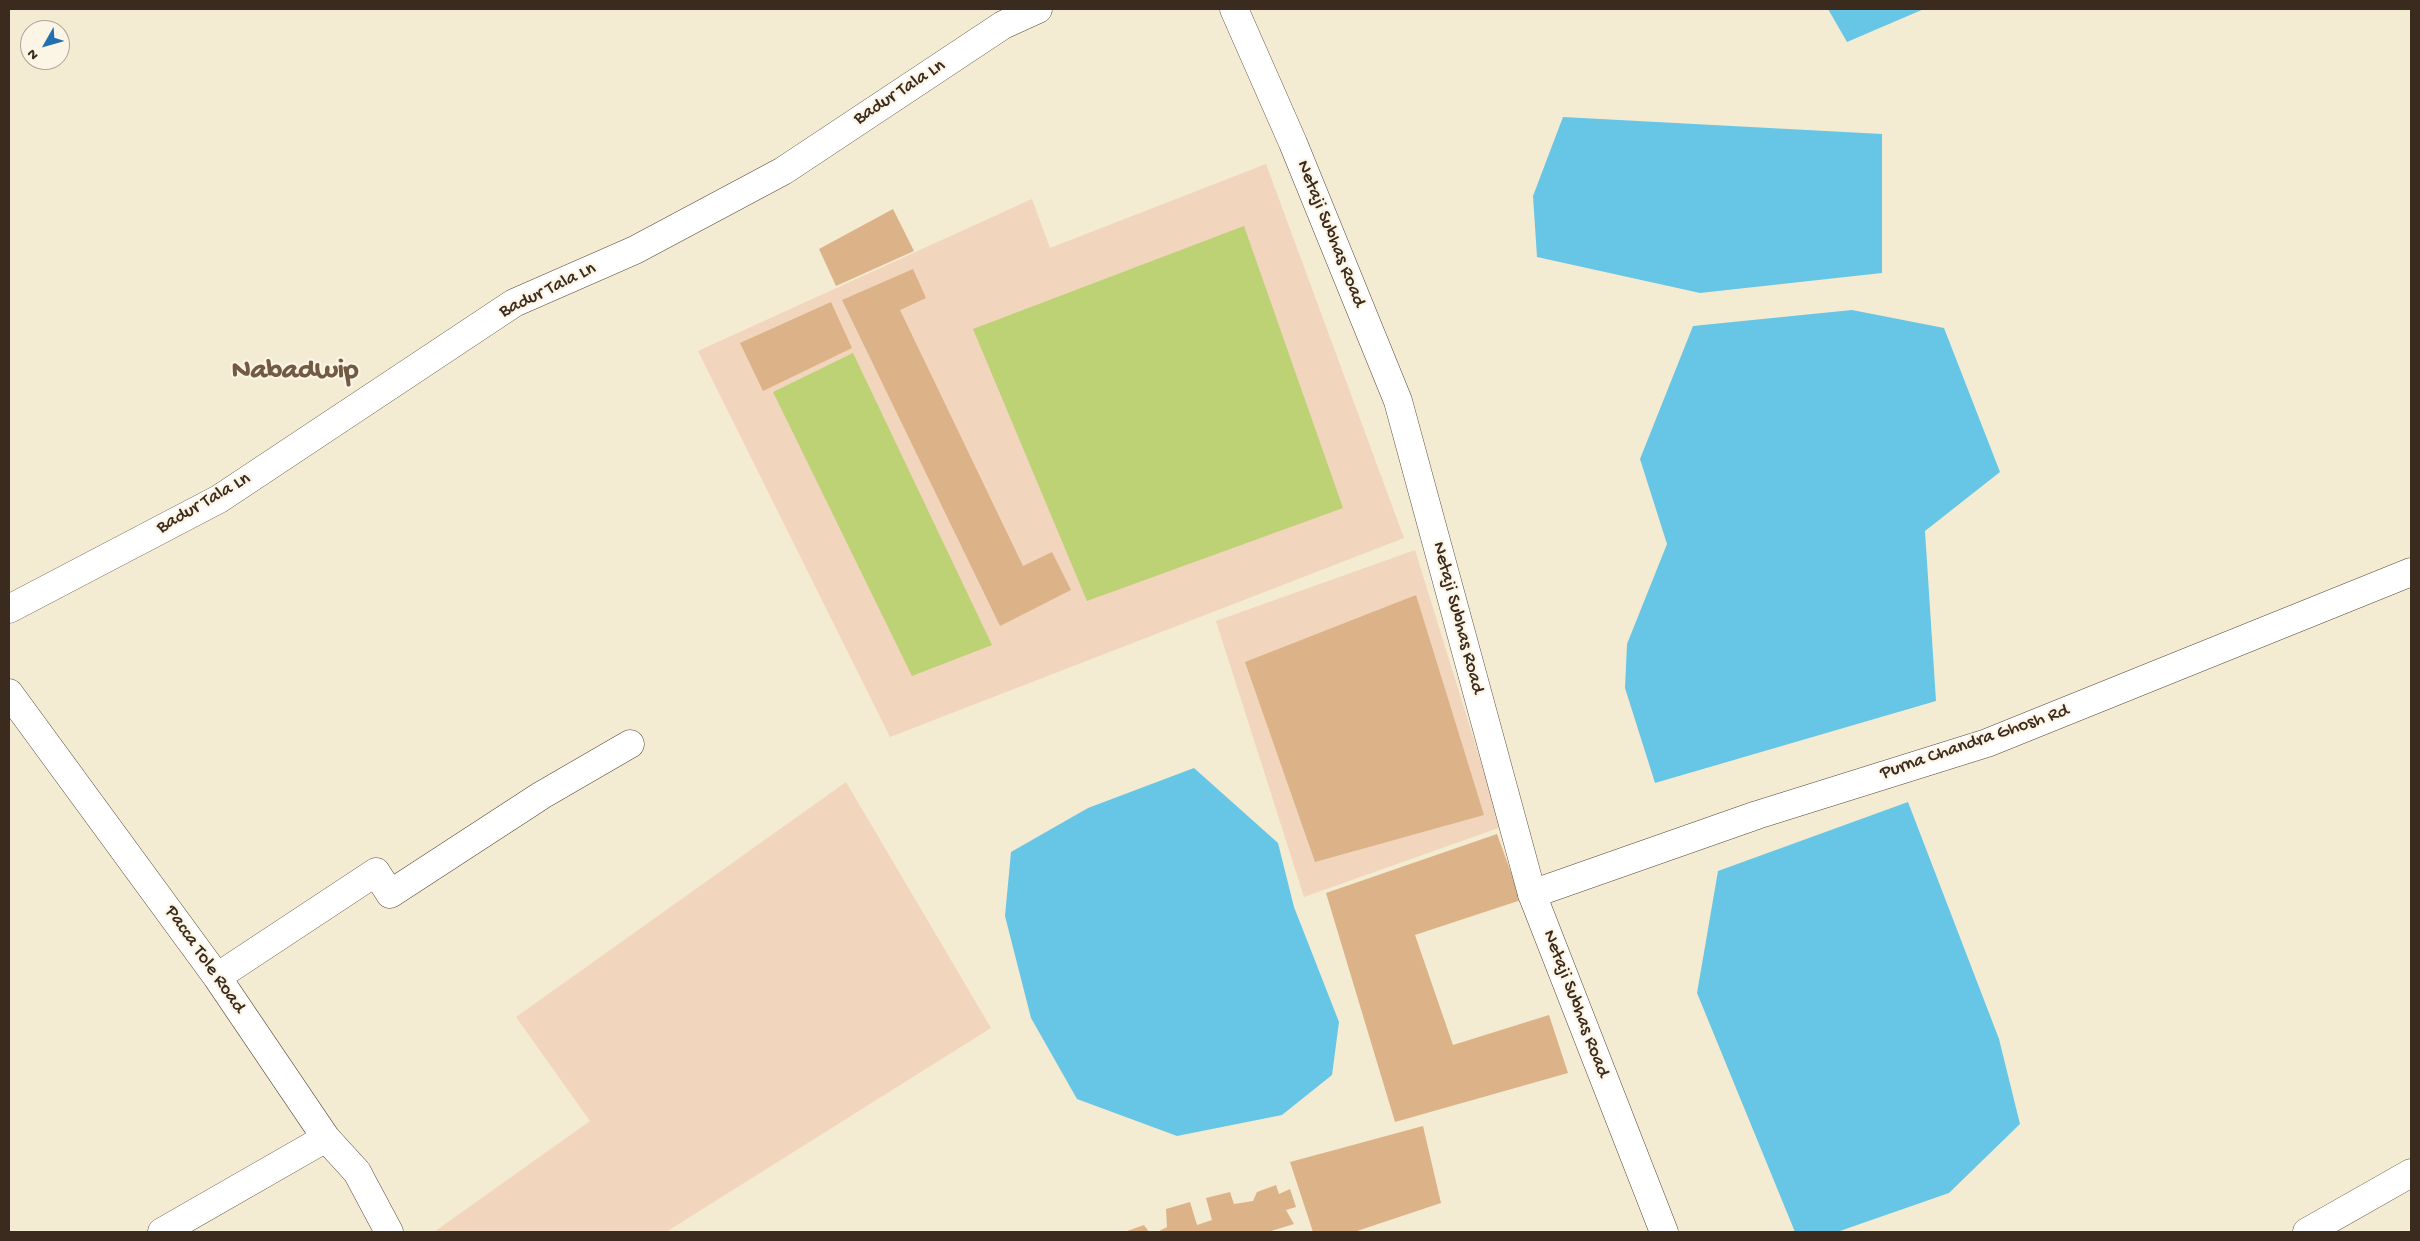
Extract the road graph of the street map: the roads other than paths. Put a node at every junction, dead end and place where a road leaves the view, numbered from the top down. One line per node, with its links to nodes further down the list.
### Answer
1 (1038, 9): 4 (street, Badur Tala Ln)
2 (1234, 9): 7 (street, Netaji Subhas Road)
3 (2411, 572): 7 (street, Purna Chandra Ghosh Rd)
4 (9, 609)
5 (9, 693): 8 (street, Pacca Tole Road)
6 (630, 744): 8 (street)
7 (1532, 894): 13 (street, Netaji Subhas Road)
8 (217, 977): 9 (street, Pacca Tole Road)
9 (326, 1138): 11 (street); 12 (street, Pacca Tole Road)
10 (2411, 1173): 14 (street)
11 (162, 1232)
12 (389, 1232)
13 (1664, 1232)
14 (2307, 1232)

